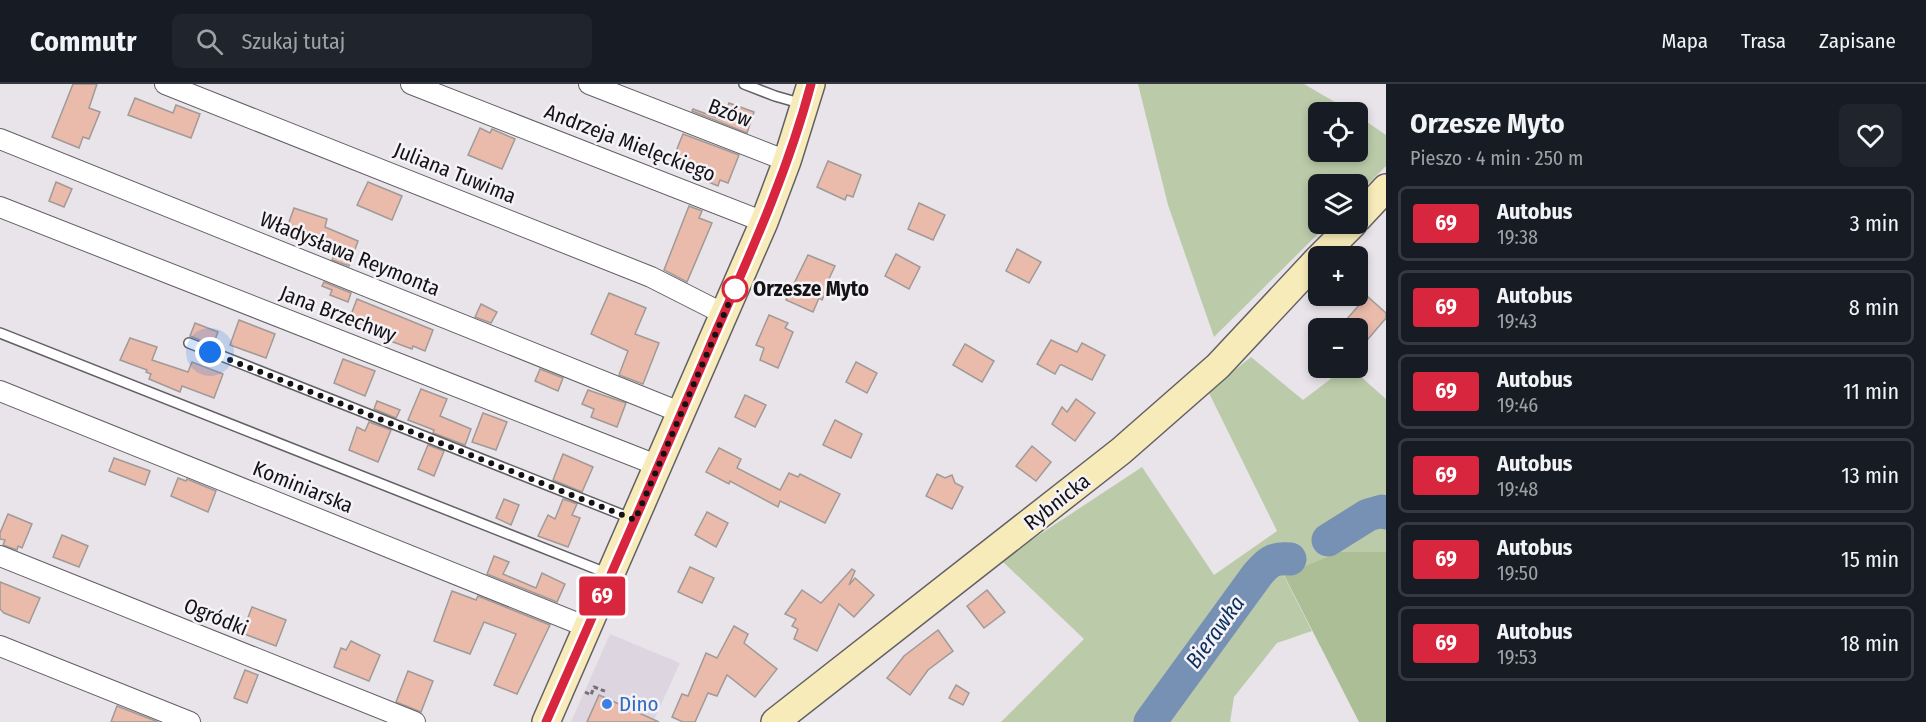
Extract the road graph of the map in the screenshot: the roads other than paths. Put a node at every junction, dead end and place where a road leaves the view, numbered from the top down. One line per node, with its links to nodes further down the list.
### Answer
1 (165, 84): 15 (street, Juliana Tuwima)
2 (411, 84): 11 (street, Andrzeja Mielęckiego)
3 (589, 84): 7 (street, Bzów)
4 (744, 84): 5 (lane)
5 (808, 94): 7 (main road)
6 (0, 139): 19 (street, Władysława Reymonta)
7 (787, 161): 11 (main road)
8 (1386, 188): 10 (main road)
9 (0, 207): 20 (street, Jana Brzechwy)
10 (1368, 207)
11 (764, 222): 15 (main road)
12 (1343, 234): 13 (main road, Rybnicka)
13 (1332, 246)
14 (1308, 271): 29 (main road, Rybnicka)
15 (724, 314): 19 (main road)
16 (0, 333): 23 (lane)
17 (189, 343): 21 (lane)
18 (0, 391): 24 (street, Kominiarska)
19 (682, 413): 20 (main road)
20 (658, 466): 21 (main road)
21 (635, 520): 23 (main road)
22 (0, 556): 27 (street, Ogródki)
23 (611, 575): 24 (main road)
24 (587, 627): 28 (main road)
25 (0, 646): 26 (street)
26 (190, 722)
27 (415, 722)
28 (546, 722)
29 (776, 722)

